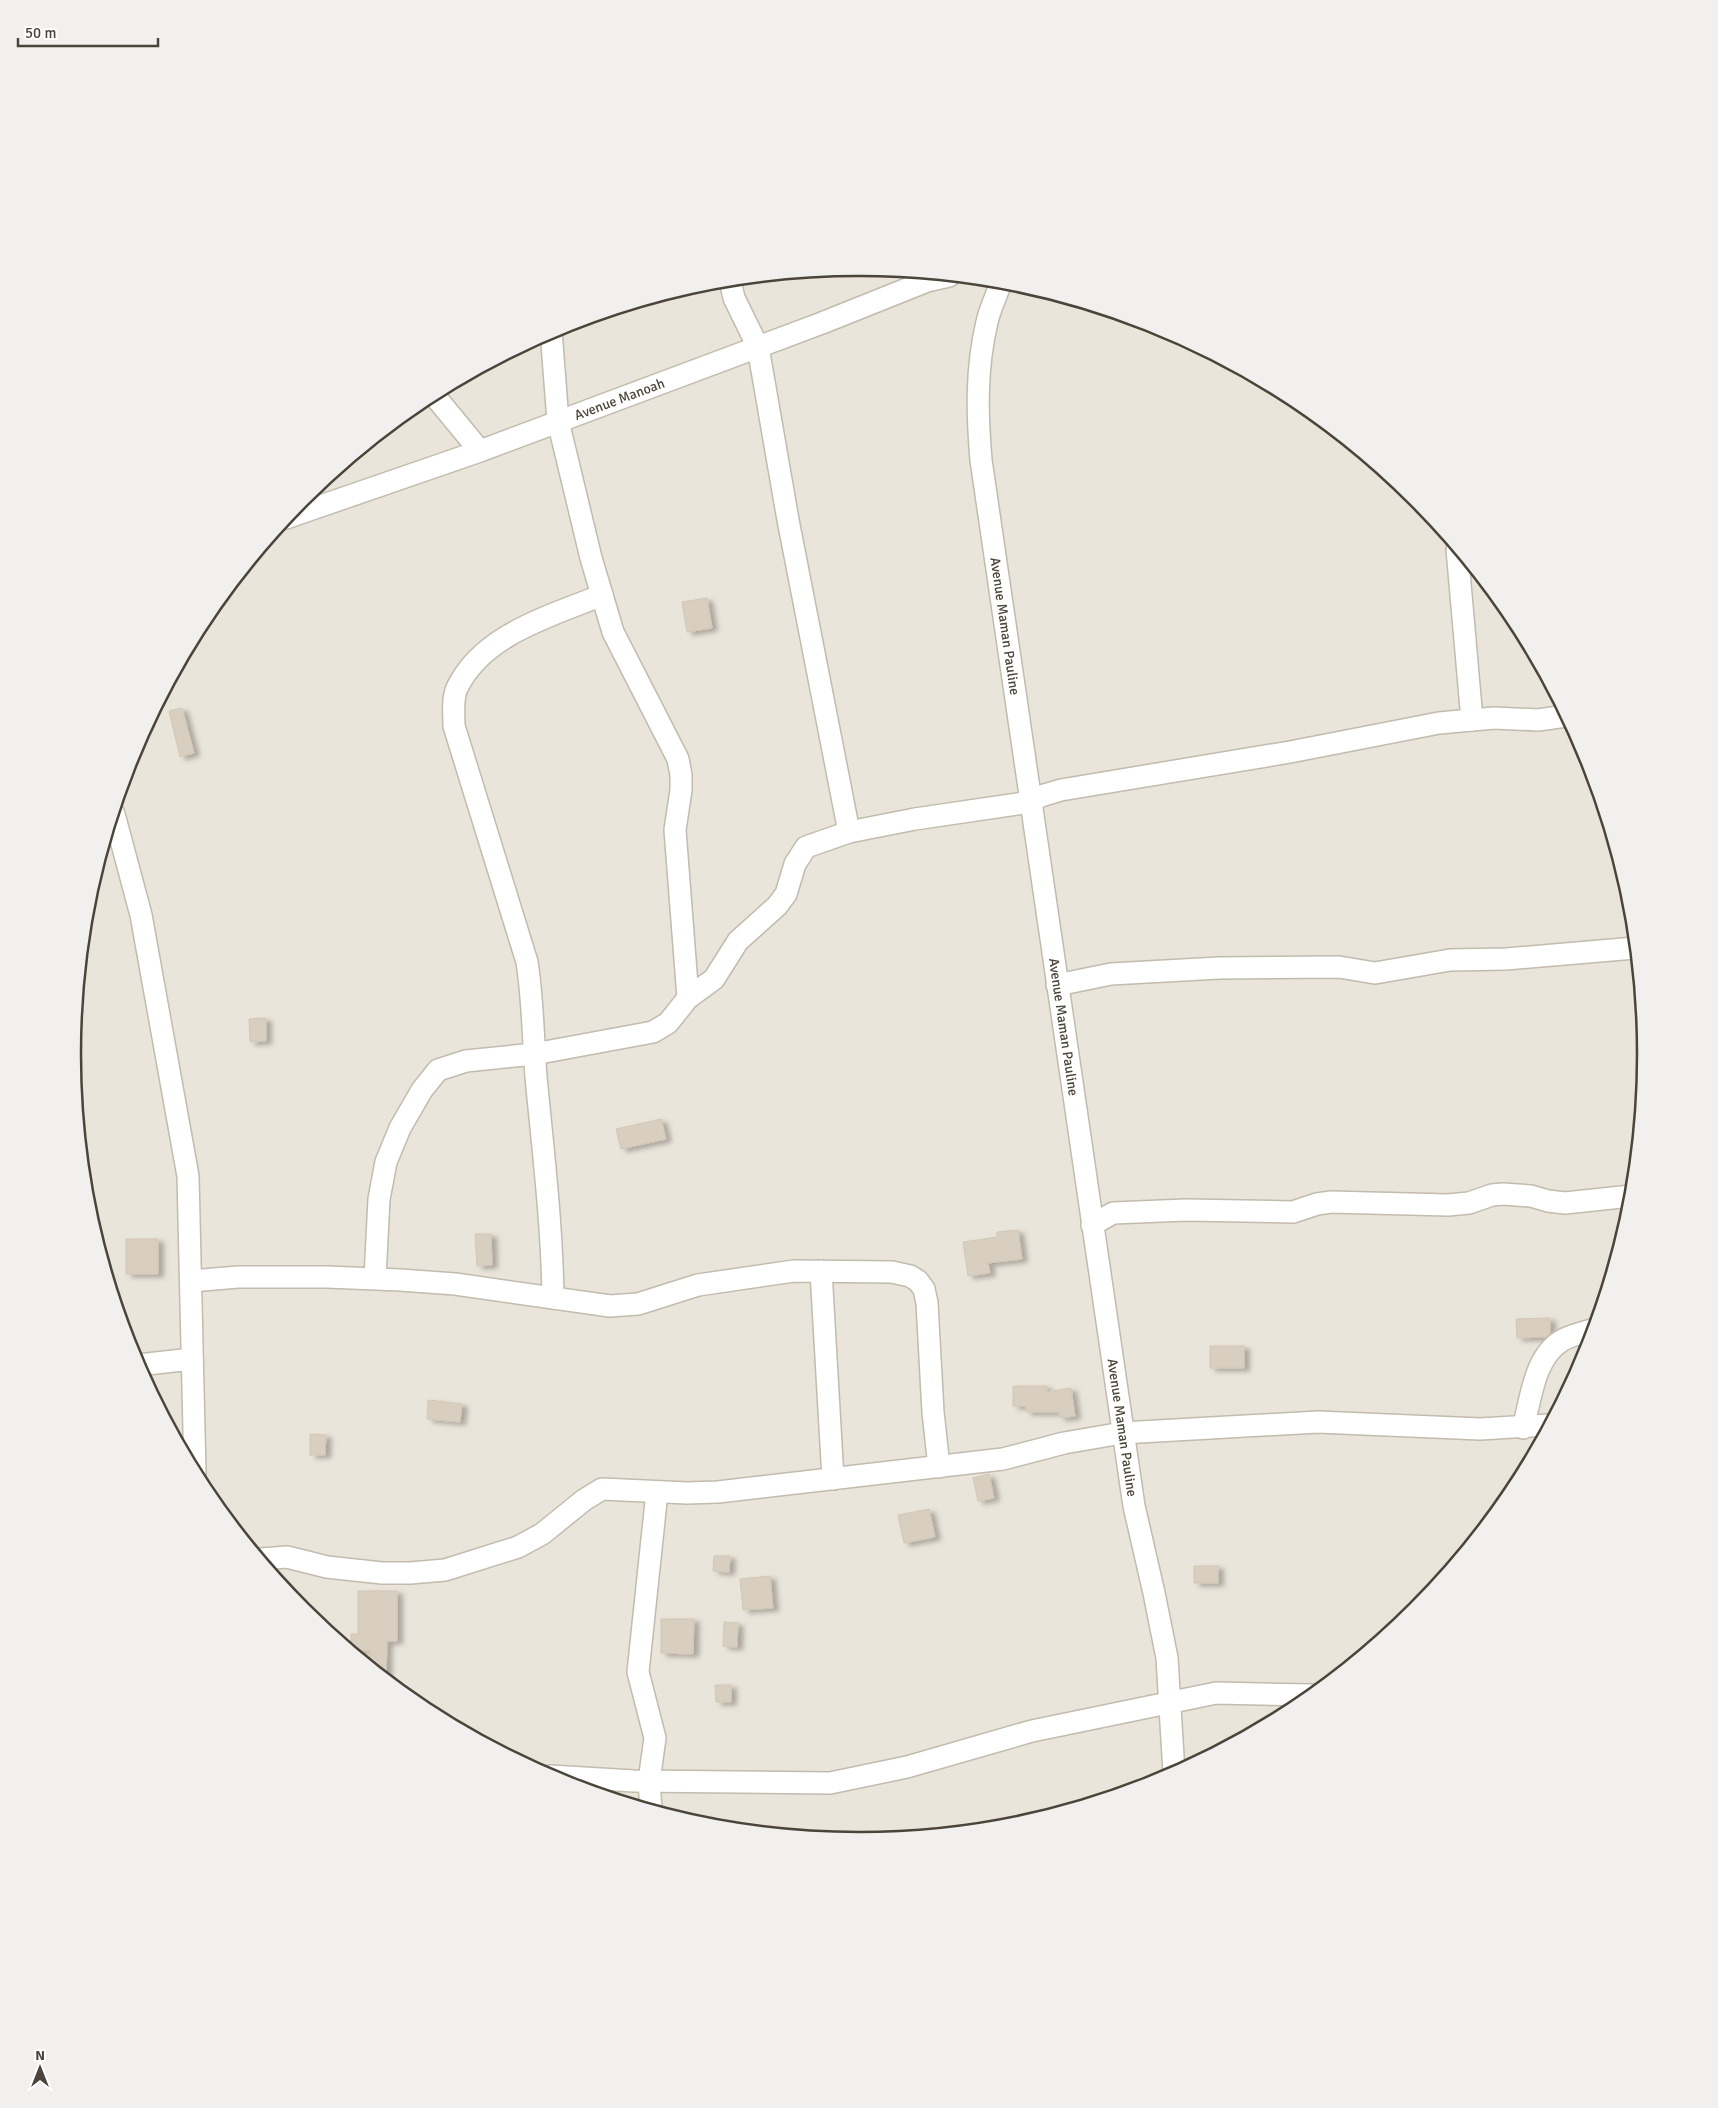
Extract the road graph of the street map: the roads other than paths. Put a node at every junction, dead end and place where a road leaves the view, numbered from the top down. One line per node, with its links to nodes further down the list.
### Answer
1 (933, 280): 5 (street, Avenue Manoah)
2 (732, 287): 5 (street)
3 (998, 289): 14 (street, Avenue Maman Pauline)
4 (552, 339): 7 (street)
5 (758, 347): 7 (street, Avenue Manoah); 16 (street)
6 (438, 400): 8 (street)
7 (558, 420): 8 (street, Avenue Manoah); 11 (street)
8 (480, 450): 9 (street, Avenue Manoah)
9 (301, 513)
10 (1458, 558): 13 (street)
11 (602, 595): 19 (street); 20 (street)
12 (1560, 717): 13 (street)
13 (1472, 720): 14 (street)
14 (1030, 802): 16 (street); 18 (street, Avenue Maman Pauline)
15 (117, 824): 25 (street)
16 (849, 832): 19 (street)
17 (1629, 948): 18 (street)
18 (1056, 985): 22 (street, Avenue Maman Pauline)
19 (688, 998): 20 (street)
20 (534, 1054): 24 (street); 26 (street)
21 (1623, 1197): 22 (street)
22 (1092, 1225): 32 (street, Avenue Maman Pauline)
23 (821, 1271): 26 (street); 34 (street); 35 (street)
24 (375, 1278): 25 (street); 26 (street)
25 (191, 1281): 28 (street)
26 (553, 1298)
27 (1585, 1332): 31 (street)
28 (192, 1359): 29 (street); 33 (street)
29 (146, 1364)
30 (1542, 1426): 31 (street)
31 (1523, 1428): 32 (street)
32 (1122, 1433): 34 (street); 39 (street, Avenue Maman Pauline)
33 (195, 1458)
34 (939, 1467): 35 (street)
35 (832, 1479): 36 (street)
36 (657, 1492): 37 (street); 42 (street)
37 (267, 1558)
38 (1300, 1695): 39 (street)
39 (1170, 1703): 40 (street, Avenue Maman Pauline); 42 (street)
40 (1174, 1765)
41 (573, 1777): 42 (street)
42 (649, 1781): 43 (street)
43 (650, 1802)

